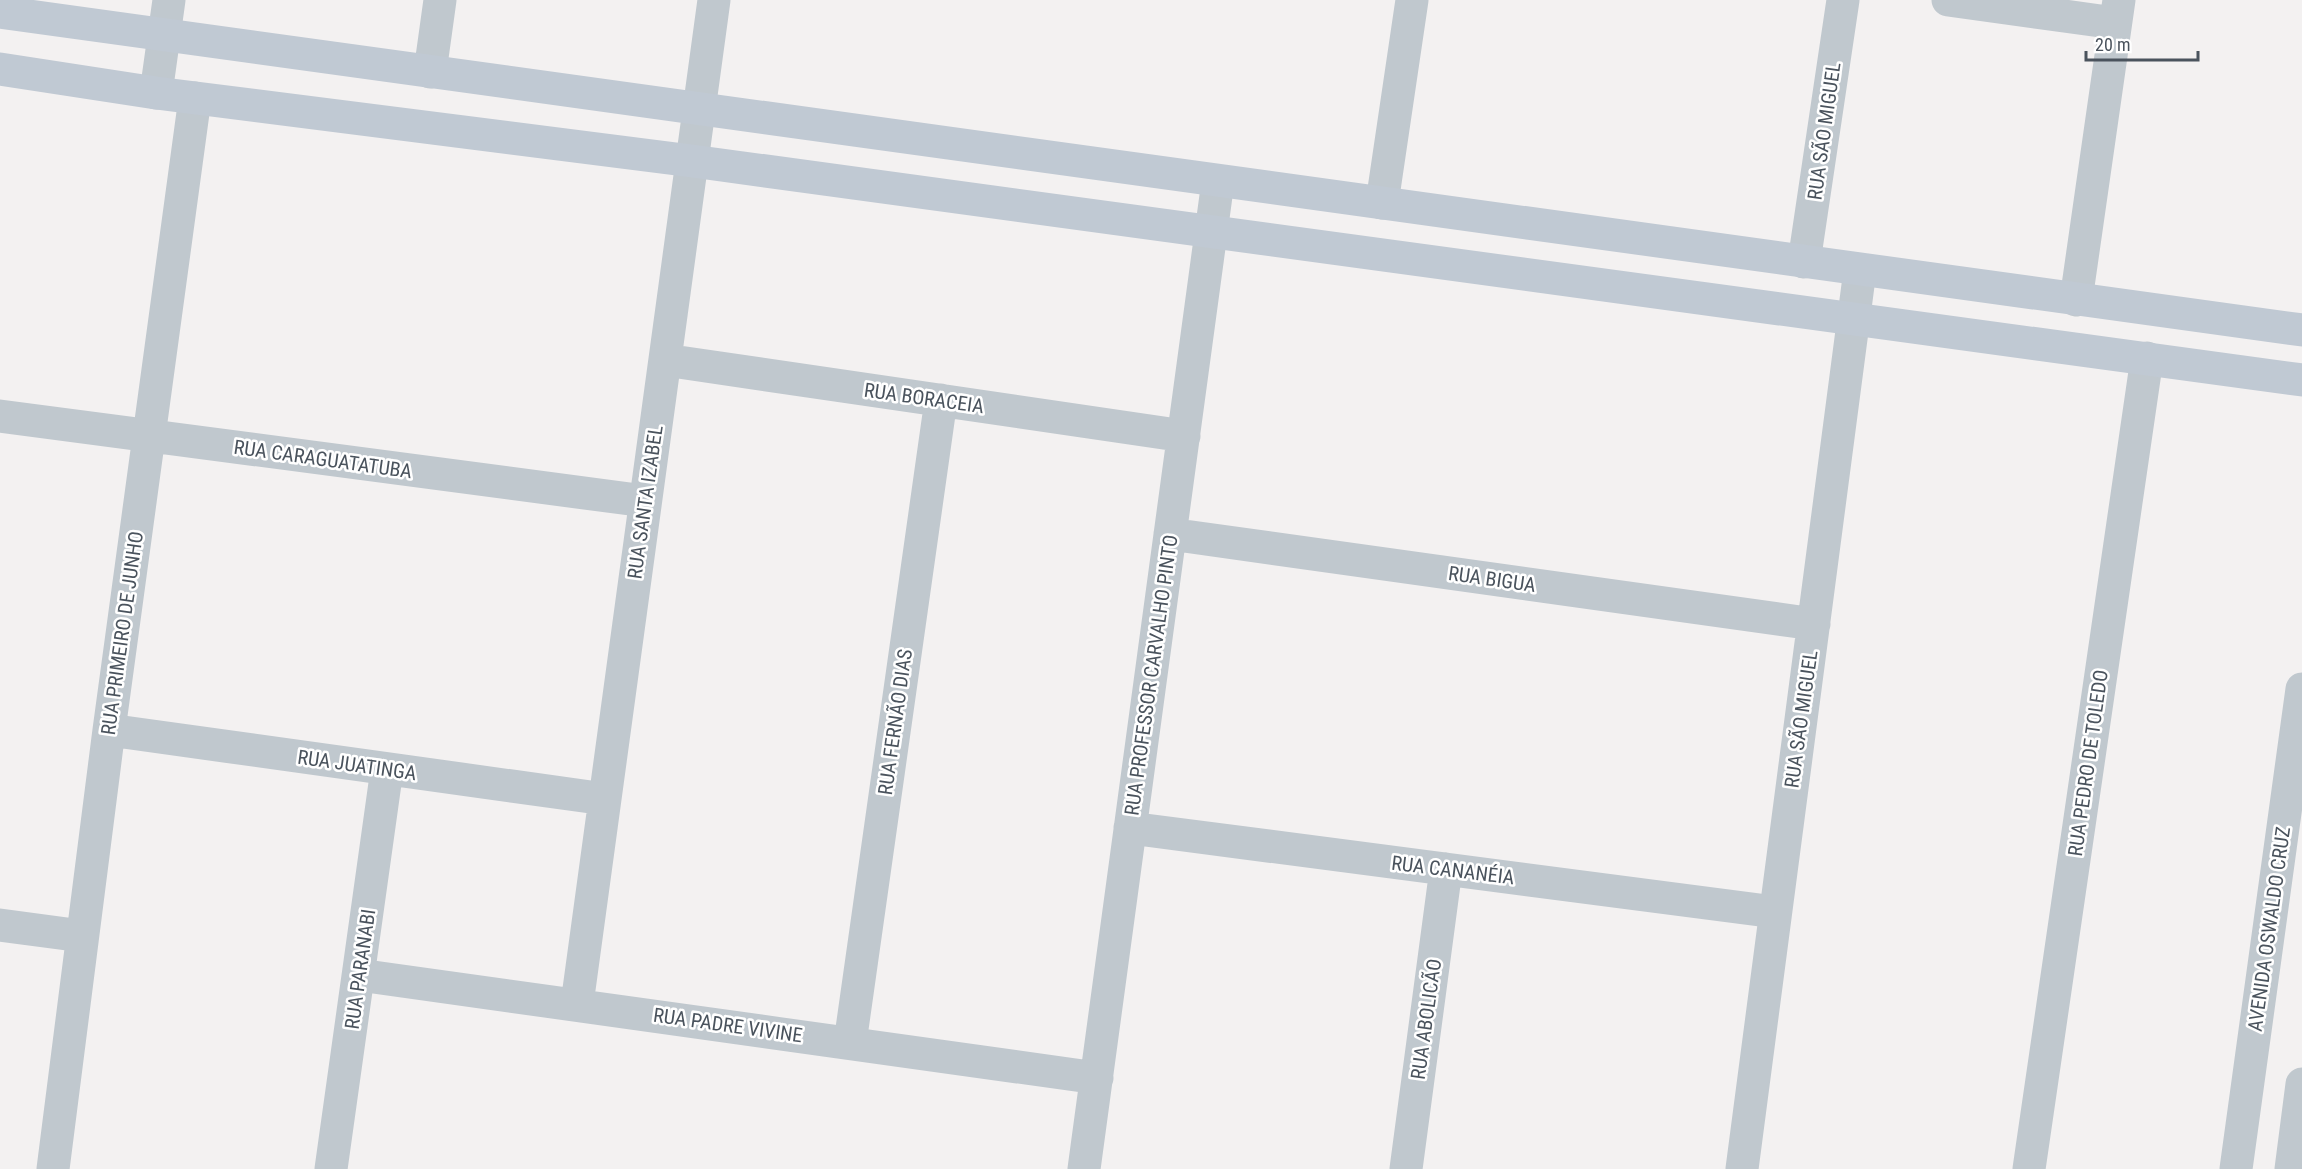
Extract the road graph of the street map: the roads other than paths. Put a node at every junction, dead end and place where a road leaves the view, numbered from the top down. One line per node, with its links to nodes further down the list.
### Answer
1 (169, 0): 9 (street)
2 (440, 0): 11 (street)
3 (714, 0): 14 (street, RUA SANTA IZABEL)
4 (1413, 0): 17 (street)
5 (1843, 0): 19 (street, RUA SÃO MIGUEL)
6 (1948, 0): 7 (street)
7 (2117, 11): 21 (street)
8 (0, 12): 9 (street)
9 (164, 35): 11 (street); 12 (street)
10 (0, 69): 12 (street)
11 (430, 72): 14 (street)
12 (156, 93): 13 (street)
13 (195, 98): 15 (street); 30 (street, RUA PRIMEIRO DE JUNHO)
14 (699, 109): 15 (street, RUA SANTA IZABEL); 16 (street)
15 (692, 161): 18 (street); 25 (street, RUA SANTA IZABEL)
16 (1218, 181): 17 (street); 18 (street, RUA PROFESSOR CARVALHO PINTO)
17 (1382, 203): 19 (street)
18 (1212, 231): 22 (street); 29 (street, RUA PROFESSOR CARVALHO PINTO)
19 (1804, 262): 20 (street)
20 (1860, 270): 21 (street); 22 (street, RUA SÃO MIGUEL)
21 (2076, 300): 23 (street)
22 (1854, 318): 24 (street); 33 (street, RUA SÃO MIGUEL)
23 (2302, 330)
24 (2147, 358): 26 (street); 53 (street, RUA PEDRO DE TOLEDO)
25 (665, 360): 27 (street, RUA BORACEIA); 31 (street, RUA SANTA IZABEL)
26 (2302, 380)
27 (941, 400): 29 (street, RUA BORACEIA); 45 (street, RUA FERNÃO DIAS)
28 (0, 416): 30 (street, RUA CARAGUATATUBA)
29 (1184, 435): 32 (street, RUA PROFESSOR CARVALHO PINTO)
30 (149, 436): 31 (street, RUA CARAGUATATUBA); 35 (street, RUA PRIMEIRO DE JUNHO)
31 (645, 501): 37 (street, RUA SANTA IZABEL)
32 (1170, 534): 33 (street, RUA BIGUA); 38 (street, RUA PROFESSOR CARVALHO PINTO)
33 (1814, 624): 40 (street, RUA SÃO MIGUEL)
34 (2302, 690): 54 (street, AVENIDA OSWALDO CRUZ)
35 (109, 730): 36 (street, RUA JUATINGA); 42 (street, RUA PRIMEIRO DE JUNHO)
36 (387, 769): 37 (street, RUA JUATINGA); 43 (street, RUA PARANABI)
37 (605, 799): 44 (street, RUA SANTA IZABEL)
38 (1131, 828): 39 (street, RUA CANANÉIA); 46 (street, RUA PROFESSOR CARVALHO PINTO)
39 (1446, 869): 40 (street, RUA CANANÉIA); 52 (street, RUA ABOLICÃO)
40 (1775, 912): 48 (street, RUA SÃO MIGUEL)
41 (0, 925): 42 (street)
42 (82, 936): 49 (street, RUA PRIMEIRO DE JUNHO)
43 (359, 975): 44 (street, RUA PADRE VIVINE); 50 (street, RUA PARANABI)
44 (577, 1004): 45 (street, RUA PADRE VIVINE)
45 (850, 1043): 46 (street, RUA PADRE VIVINE)
46 (1097, 1078): 51 (street, RUA PROFESSOR CARVALHO PINTO)
47 (2302, 1084): 55 (street)
48 (1745, 1168)
49 (53, 1169)
50 (331, 1169)
51 (1084, 1169)
52 (1406, 1169)
53 (2029, 1169)
54 (2236, 1169)
55 (2291, 1169)

